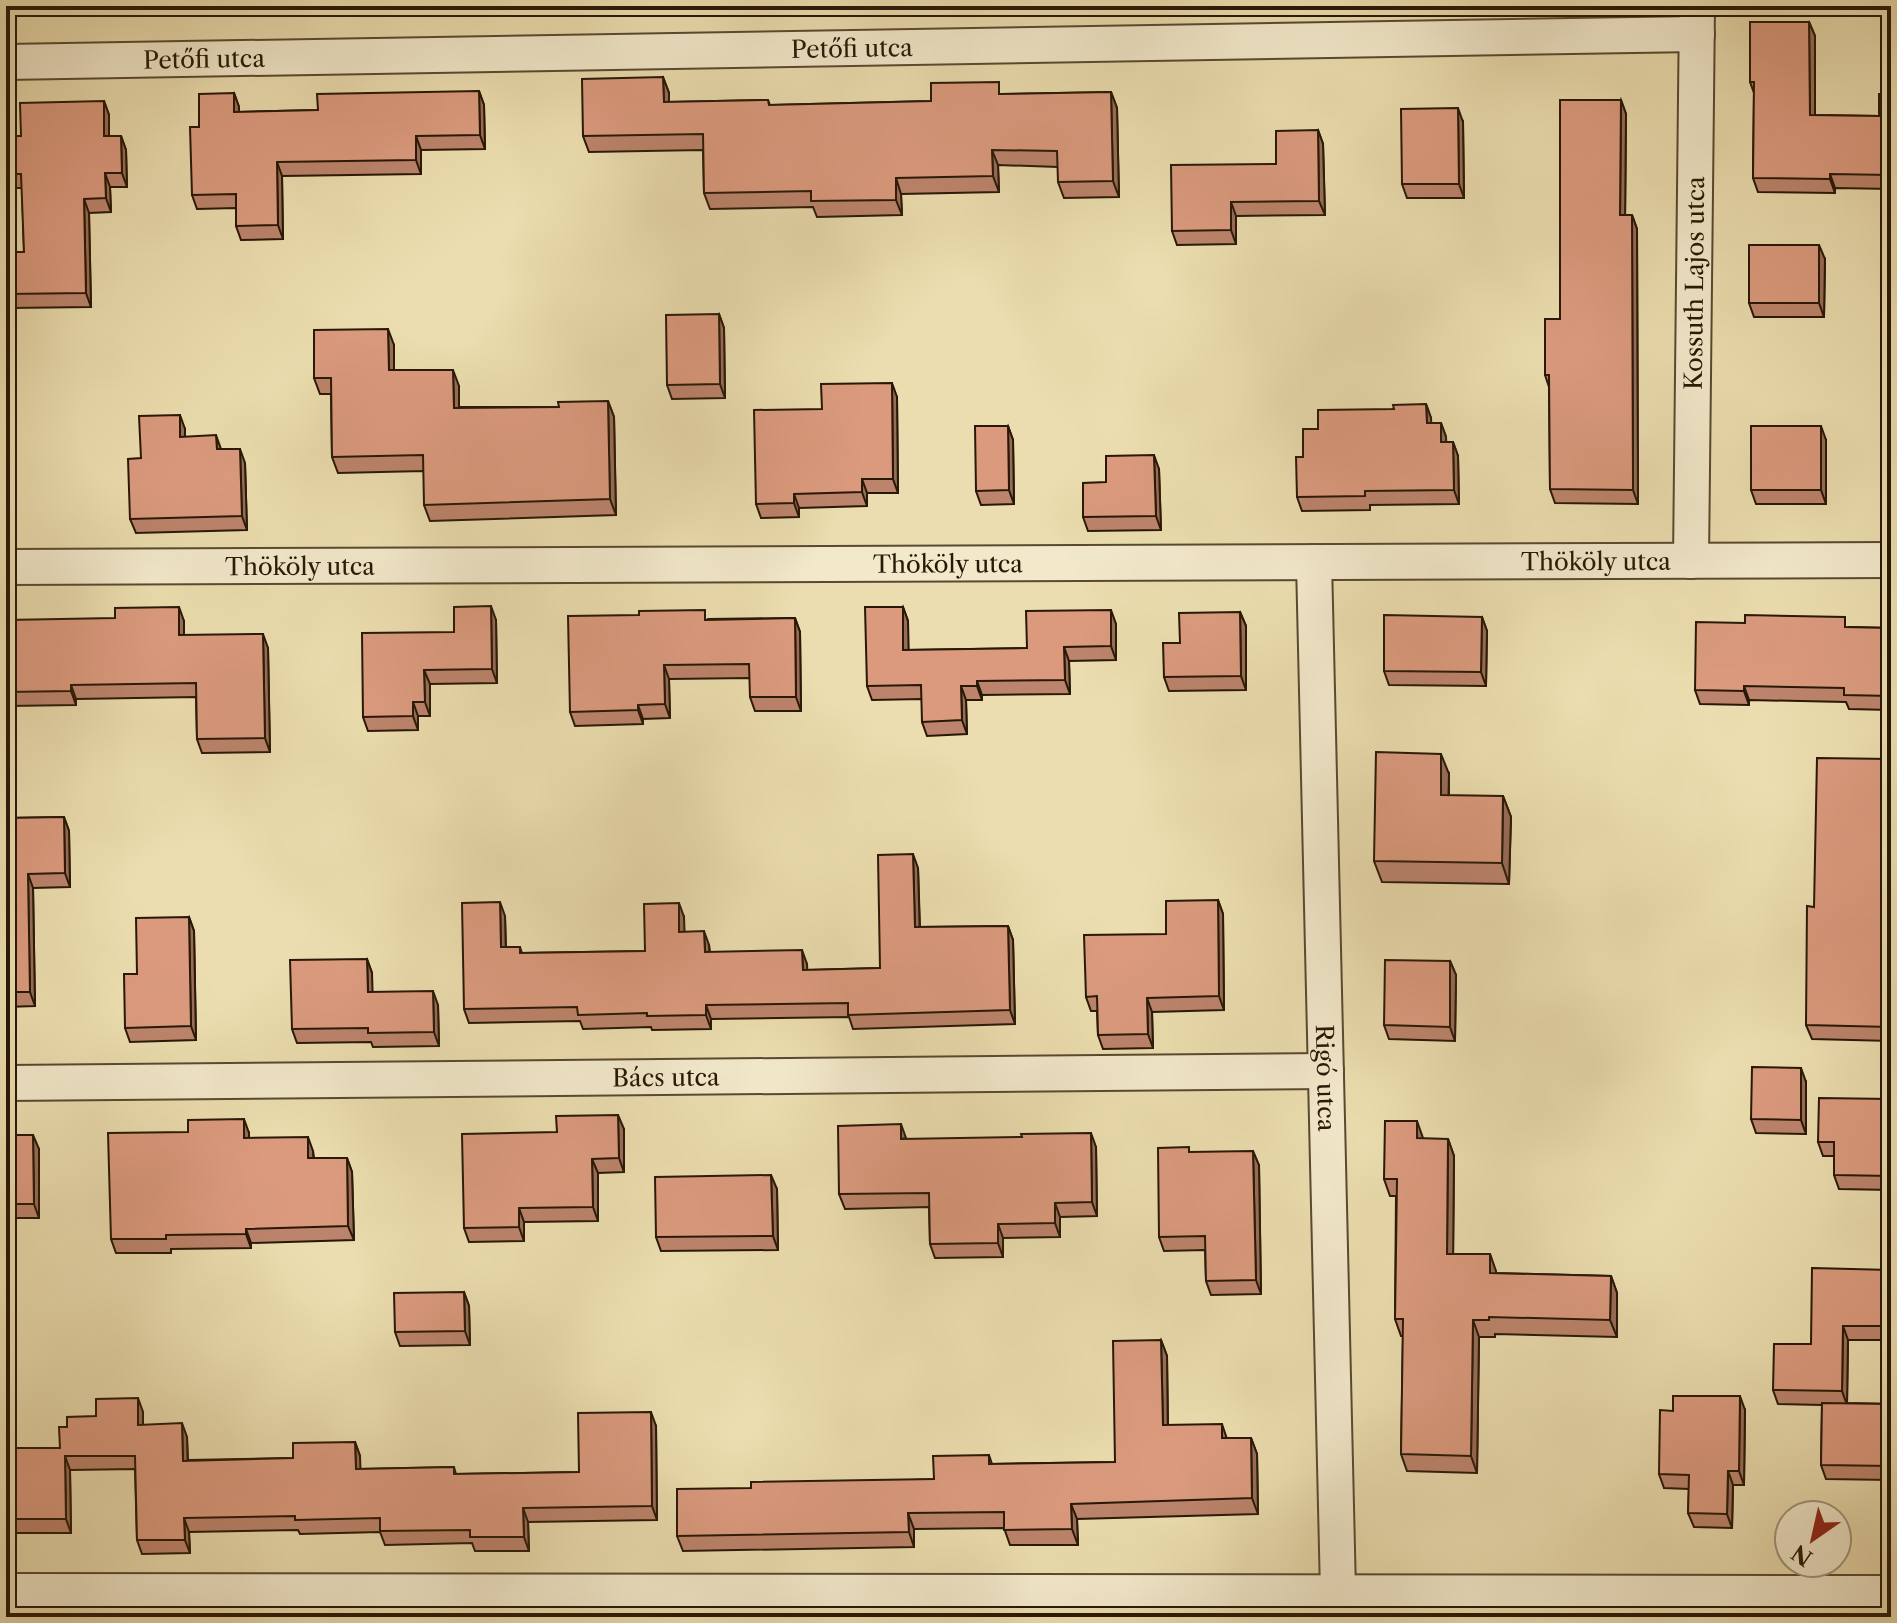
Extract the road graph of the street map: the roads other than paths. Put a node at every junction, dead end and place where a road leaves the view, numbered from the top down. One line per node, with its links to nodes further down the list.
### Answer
1 (1697, 20): 2 (street, Petőfi utca); 4 (street, Kossuth Lajos utca)
2 (6, 62)
3 (1891, 560): 4 (street, Thököly utca)
4 (1691, 561): 5 (street, Thököly utca)
5 (1314, 562): 6 (street, Thököly utca); 7 (street, Rigó utca)
6 (6, 567)
7 (1326, 1071): 8 (street, Bács utca); 10 (street, Rigó utca)
8 (6, 1083)
9 (6, 1591): 12 (street)
10 (1338, 1592): 11 (street); 12 (street)
11 (1891, 1593)
12 (1289, 1605)

